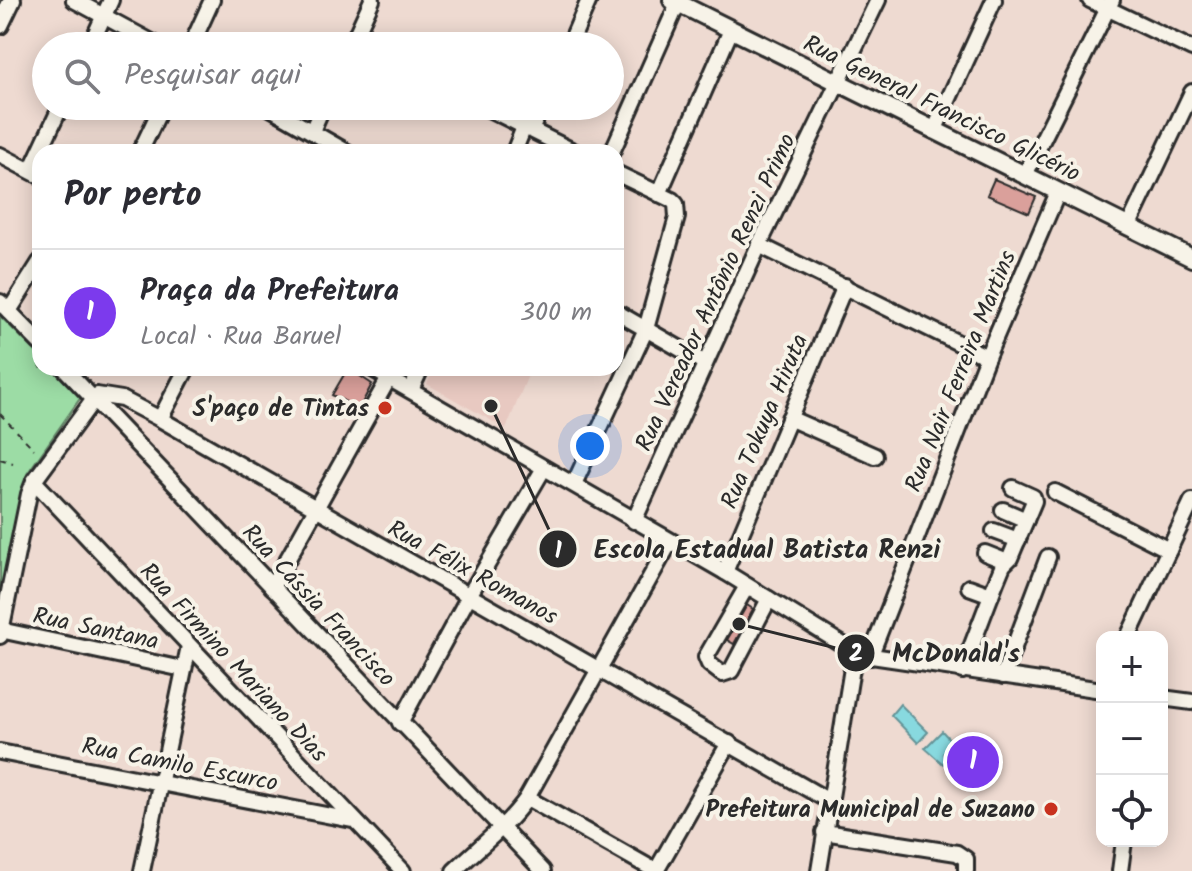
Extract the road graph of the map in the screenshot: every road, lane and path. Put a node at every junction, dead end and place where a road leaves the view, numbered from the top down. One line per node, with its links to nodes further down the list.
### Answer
1 (12, 0): 13 (main road)
2 (74, 0): 12 (street)
3 (111, 0): 12 (street)
4 (212, 0): 17 (street)
5 (372, 0): 18 (street)
6 (589, 0): 19 (street)
7 (878, 0): 21 (street, Rua Vereador Antônio Renzi Primo)
8 (994, 0): 31 (street)
9 (1090, 0): 11 (street)
10 (675, 2): 14 (main road, Rua General Francisco Glicério); 37 (street)
11 (1110, 4): 20 (street); 40 (street)
12 (104, 15): 15 (street); 16 (street)
13 (0, 25)
14 (731, 30): 21 (main road, Rua General Francisco Glicério); 43 (street)
15 (96, 32)
16 (134, 32)
17 (197, 32)
18 (360, 32)
19 (575, 32)
20 (1192, 49)
21 (837, 82): 31 (main road, Rua General Francisco Glicério); 45 (street, Rua Vereador Antônio Renzi Primo)
22 (1192, 92): 44 (street)
23 (56, 120): 32 (street)
24 (155, 120): 33 (street)
25 (292, 120): 30 (street)
26 (317, 120): 30 (street)
27 (512, 120): 29 (street)
28 (533, 120): 29 (street)
29 (528, 128): 35 (street); 36 (street)
30 (312, 131): 34 (street)
31 (934, 131): 40 (main road, Rua General Francisco Glicério)
32 (47, 144)
33 (144, 144)
34 (334, 144)
35 (519, 144)
36 (559, 144)
37 (615, 144)
38 (0, 155): 39 (street)
39 (32, 171)
40 (1025, 175): 42 (main road, Rua General Francisco Glicério)
41 (624, 177): 43 (street)
42 (1058, 192): 44 (main road, Rua General Francisco Glicério); 53 (street, Rua Nair Ferreira Martins)
43 (659, 194): 51 (street)
44 (1128, 227): 46 (main road, Rua General Francisco Glicério)
45 (759, 245): 48 (street); 54 (street, Rua Vereador Antônio Renzi Primo)
46 (1192, 258)
47 (32, 272): 49 (street)
48 (845, 286): 53 (street); 63 (street, Rua Tokuya Hiruta)
49 (4, 306): 52 (street)
50 (624, 317): 51 (street)
51 (646, 329): 54 (street); 71 (street)
52 (32, 335)
53 (987, 357): 96 (street, Rua Nair Ferreira Martins)
54 (705, 363): 78 (street, Rua Vereador Antônio Renzi Primo)
55 (72, 376): 61 (street, Rua Cássia Francisco)
56 (183, 376): 64 (street)
57 (385, 376): 59 (street)
58 (417, 376): 60 (street)
59 (389, 378): 60 (street); 75 (street)
60 (411, 390): 69 (street)
61 (94, 400): 64 (street, Rua Félix Romanos); 70 (street); 89 (street, Rua Cássia Francisco)
62 (0, 414): 65 (path)
63 (789, 418): 66 (street); 86 (street, Rua Tokuya Hiruta)
64 (160, 419): 75 (street, Rua Félix Romanos)
65 (34, 449)
66 (875, 456)
67 (0, 459): 68 (path)
68 (13, 463)
69 (544, 468): 71 (street); 91 (street)
70 (34, 481): 94 (street); 95 (street, Rua Firmino Mariano Dias)
71 (574, 484): 78 (street)
72 (1013, 488): 77 (street)
73 (1055, 492): 82 (street)
74 (1192, 501): 82 (street)
75 (315, 509): 89 (street); 91 (street, Rua Félix Romanos)
76 (1003, 510): 77 (street)
77 (1026, 520): 80 (street)
78 (634, 521): 81 (street)
79 (994, 531): 80 (street)
80 (1018, 540): 85 (street)
81 (670, 542): 86 (street); 98 (street)
82 (1169, 550): 93 (street)
83 (985, 553): 85 (street)
84 (1048, 557): 100 (street)
85 (1005, 561): 87 (street)
86 (725, 572): 88 (street)
87 (989, 584): 90 (street); 99 (street)
88 (747, 586): 92 (street); 92 (street)
89 (272, 587): 104 (street, Rua Cássia Francisco)
90 (969, 587)
91 (470, 594): 98 (street, Rua Félix Romanos); 104 (street)
92 (769, 599): 96 (street)
93 (1131, 631)
94 (0, 632): 97 (street, Rua Santana)
95 (189, 646): 97 (street); 110 (street, Rua Firmino Mariano Dias)
96 (864, 655): 99 (street); 109 (street, Rua Nair Ferreira Martins)
97 (183, 669): 107 (street)
98 (600, 669): 105 (street, Rua Félix Romanos); 108 (street)
99 (962, 671): 100 (street)
100 (1003, 676): 101 (street)
101 (1096, 689)
102 (1168, 699): 103 (street)
103 (1192, 702)
104 (400, 723): 111 (street, Rua Cássia Francisco)
105 (729, 743): 109 (street, Rua Félix Romanos); 118 (street)
106 (0, 752): 107 (street, Rua Camilo Escurco)
107 (160, 782): 110 (street, Rua Camilo Escurco); 114 (street)
108 (527, 798): 111 (street); 118 (street)
109 (829, 801): 112 (street, Rua Nair Ferreira Martins)
110 (352, 820): 115 (street, Rua Firmino Mariano Dias)
111 (501, 828): 116 (street); 117 (street, Rua Cássia Francisco)
112 (824, 832): 119 (street, Rua Nair Ferreira Martins); 120 (street)
113 (1123, 847): 121 (street)
114 (142, 871)
115 (403, 871)
116 (454, 871)
117 (543, 871)
118 (656, 871)
119 (819, 871)
120 (966, 871)
121 (1120, 871)

